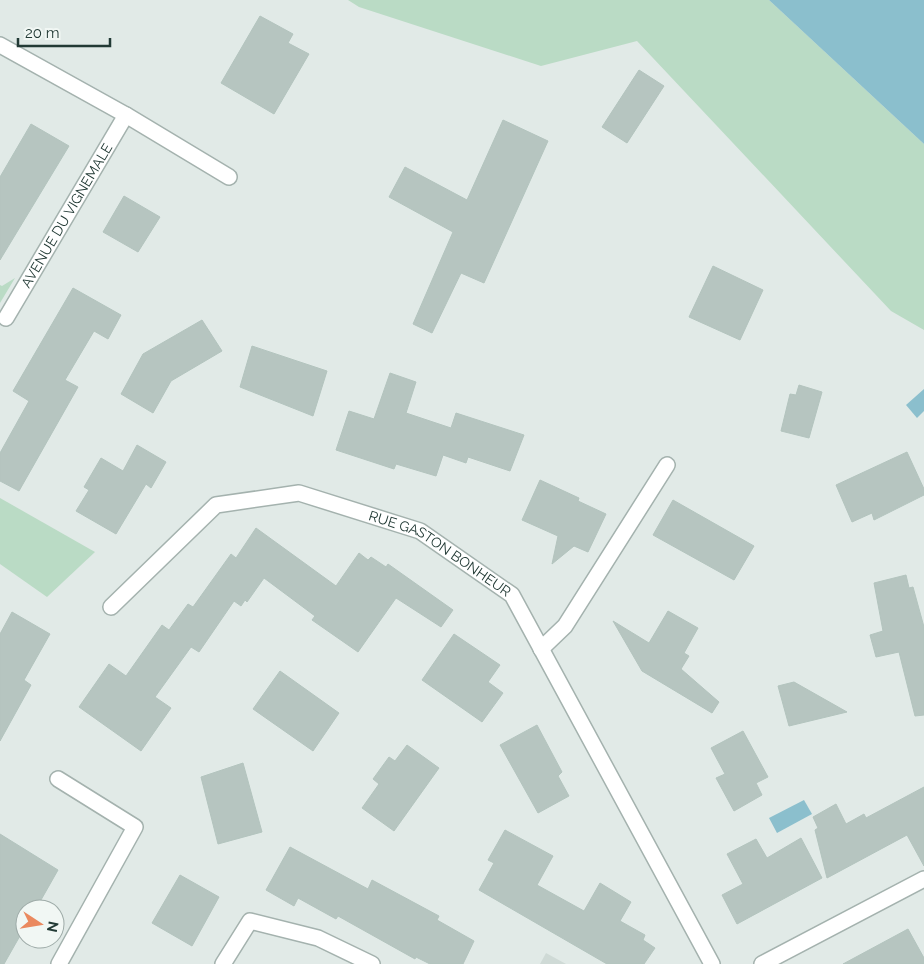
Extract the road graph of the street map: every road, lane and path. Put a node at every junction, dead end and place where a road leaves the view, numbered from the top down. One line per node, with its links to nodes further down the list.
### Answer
1 (0, 45): 2 (street)
2 (126, 114): 3 (street); 4 (street, AVENUE DU VIGNEMALE)
3 (229, 177)
4 (6, 318)
5 (667, 465): 7 (street)
6 (111, 607): 7 (street, RUE GASTON BONHEUR)
7 (542, 649): 13 (street, RUE GASTON BONHEUR)
8 (58, 780): 10 (street)
9 (924, 879): 14 (street)
10 (59, 964)
11 (223, 964): 12 (street)
12 (372, 964)
13 (712, 964)
14 (762, 964)

